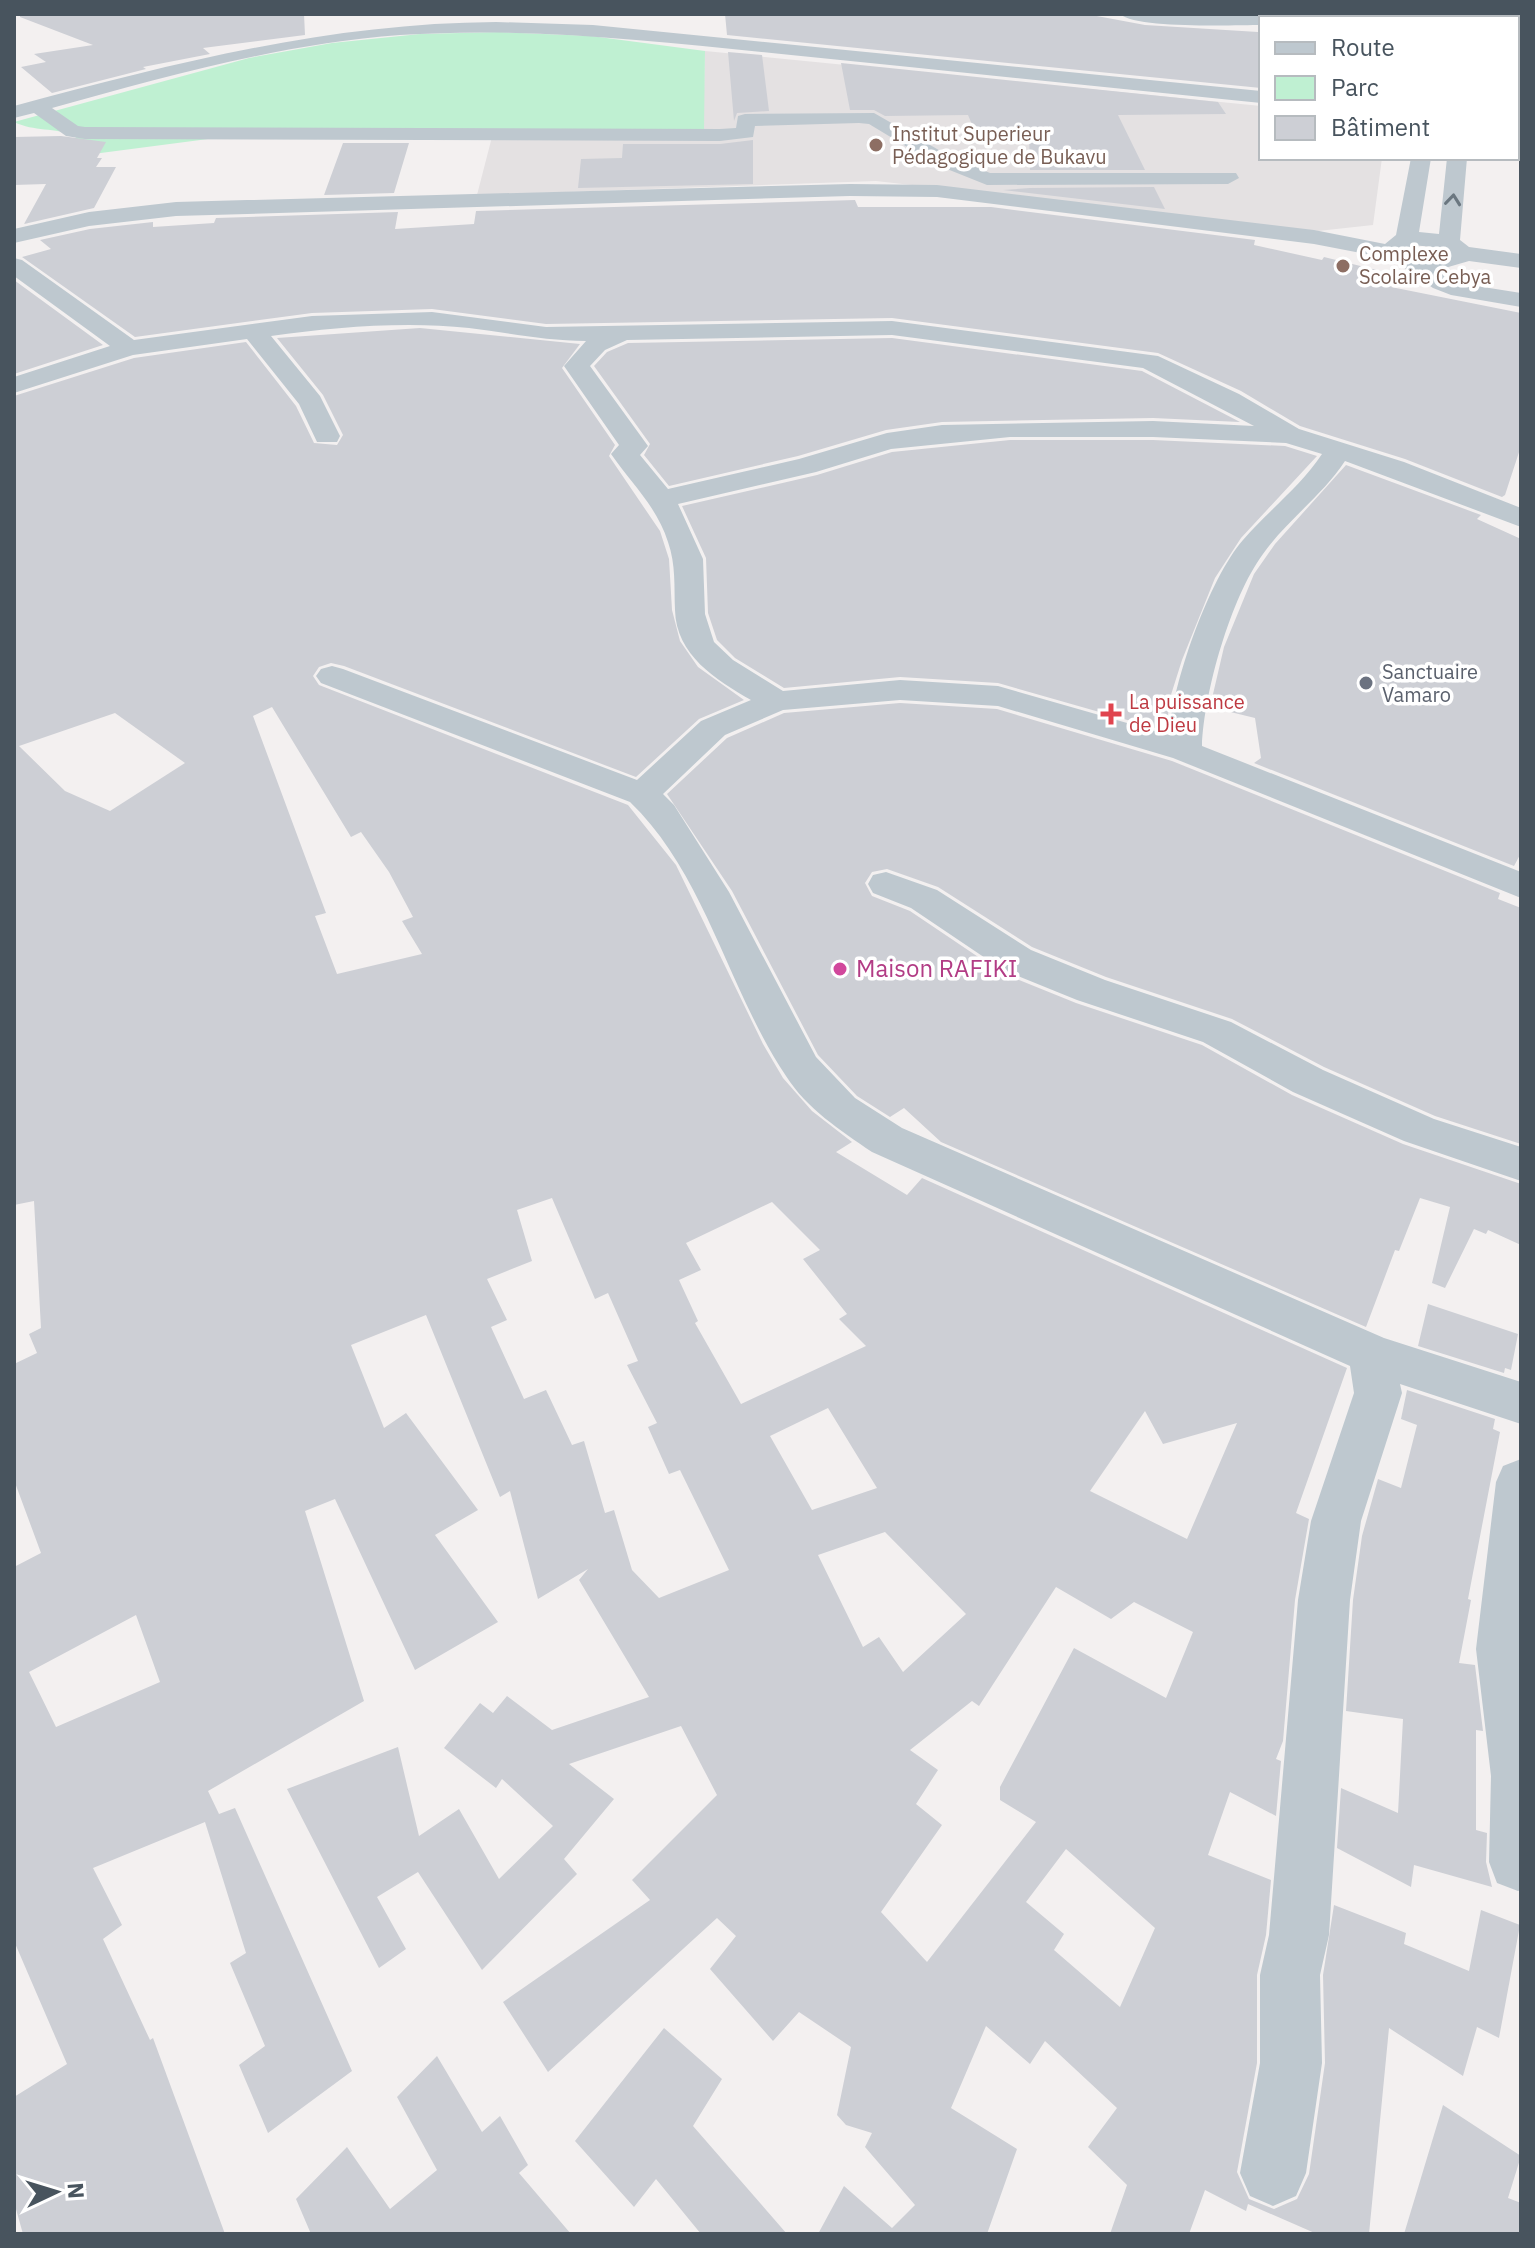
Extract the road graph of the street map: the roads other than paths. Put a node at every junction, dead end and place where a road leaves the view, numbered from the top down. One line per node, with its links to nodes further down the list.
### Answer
1 (1129, 14): 2 (street)
2 (1259, 20)
3 (1231, 31): 4 (street)
4 (1259, 35)
5 (1259, 96): 6 (street)
6 (37, 106): 7 (street); 11 (street)
7 (14, 112)
8 (1421, 160): 13 (street)
9 (1457, 160): 14 (street, one-way to 9)
10 (1228, 178): 11 (street)
11 (999, 190): 12 (street); 13 (street)
12 (14, 236)
13 (1403, 248): 14 (street); 17 (street)
14 (1453, 252): 15 (street); 17 (street)
15 (1521, 261)
16 (14, 265): 21 (street)
17 (1479, 294): 18 (street)
18 (1521, 300)
19 (252, 329): 20 (street); 21 (street); 24 (street)
20 (623, 333): 23 (street); 26 (street)
21 (129, 348): 22 (street)
22 (14, 385)
23 (1289, 435): 25 (street); 26 (street)
24 (327, 436)
25 (1339, 450): 27 (street); 30 (street)
26 (663, 499): 29 (street)
27 (1521, 518)
28 (332, 676): 31 (street)
29 (777, 701): 30 (street); 31 (street)
30 (1185, 751): 32 (street)
31 (642, 794): 35 (street)
32 (1520, 883)
33 (886, 884): 34 (street)
34 (1521, 1164)
35 (1372, 1354): 36 (street); 39 (street)
36 (1521, 1403)
37 (1521, 1482): 38 (street)
38 (1518, 1862)
39 (1273, 2173)

